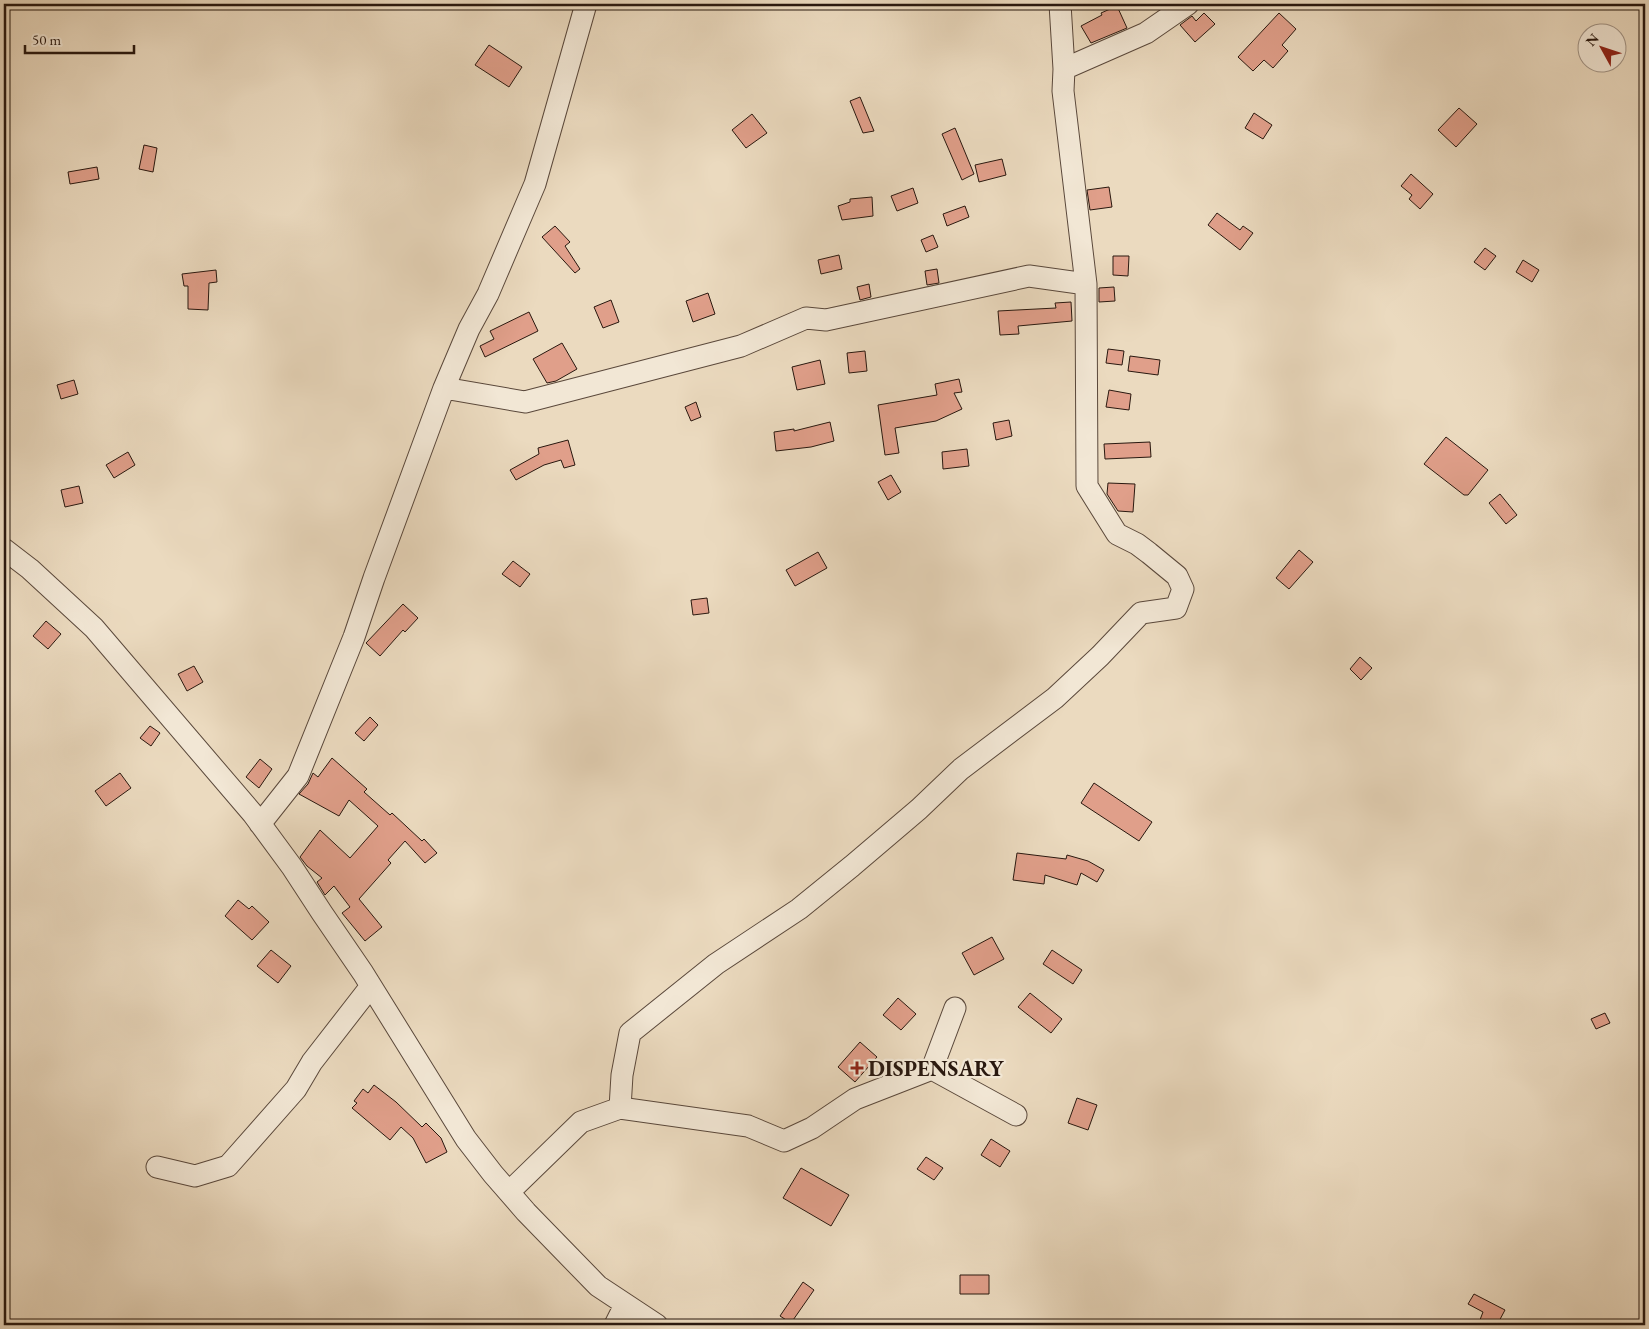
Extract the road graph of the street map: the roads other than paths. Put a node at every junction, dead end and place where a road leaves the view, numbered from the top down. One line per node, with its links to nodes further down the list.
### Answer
1 (586, 4): 6 (street)
2 (1060, 4): 4 (street)
3 (1188, 4): 4 (street)
4 (1064, 68): 5 (street)
5 (1086, 284): 6 (street); 12 (street)
6 (444, 388): 8 (street)
7 (4, 549): 8 (street)
8 (260, 824): 9 (street)
9 (371, 986): 14 (street); 15 (street)
10 (955, 1008): 11 (street)
11 (932, 1069): 12 (street); 13 (street)
12 (620, 1108): 15 (street)
13 (1016, 1115)
14 (157, 1167)
15 (509, 1192): 16 (street)
16 (625, 1305): 17 (street); 18 (street)
17 (615, 1325)
18 (657, 1325)

